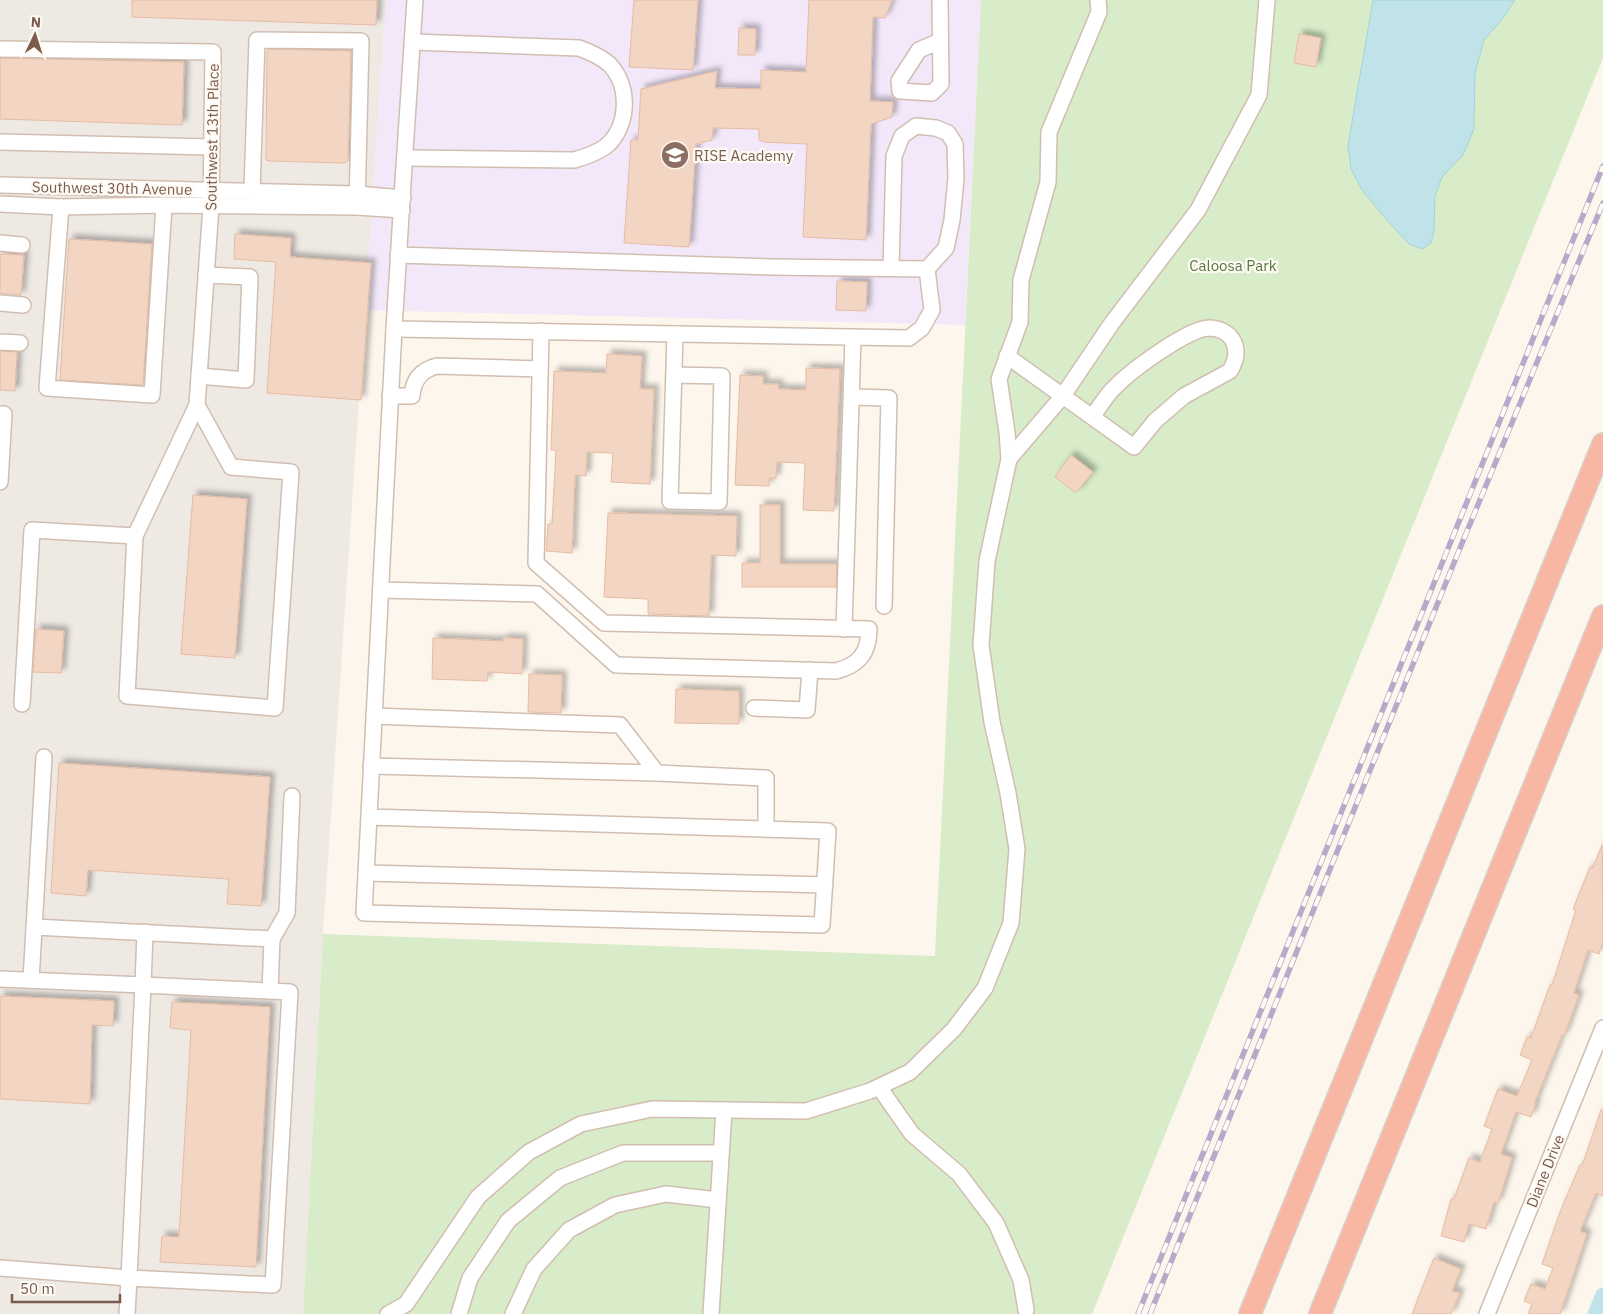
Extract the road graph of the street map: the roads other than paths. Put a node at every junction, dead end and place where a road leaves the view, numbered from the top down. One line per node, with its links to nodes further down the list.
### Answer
1 (415, 0): 6 (street)
2 (940, 0): 5 (street)
3 (1098, 0): 34 (street)
4 (1267, 0): 40 (street)
5 (940, 41)
6 (413, 42): 10 (street); 10 (street)
7 (0, 49): 9 (street, Southwest 13th Place)
8 (0, 142): 9 (street)
9 (212, 147): 12 (street, Southwest 13th Place)
10 (406, 158): 16 (street)
11 (0, 185): 12 (street, Southwest 30th Avenue)
12 (212, 190): 13 (street, Southwest 30th Avenue); 18 (street, Southwest 13th Place)
13 (252, 191): 14 (street, Southwest 30th Avenue); 14 (street)
14 (357, 201): 16 (street, Southwest 30th Avenue); 18 (street, Southwest 30th Avenue)
15 (0, 204): 19 (street, Southwest 30th Avenue)
16 (402, 204): 22 (street)
17 (164, 205): 18 (street, Southwest 30th Avenue); 19 (street, Southwest 30th Avenue); 19 (street)
18 (211, 206): 25 (street, Southwest 13th Place)
19 (61, 207)
20 (0, 243): 21 (street)
21 (22, 245)
22 (398, 255): 23 (street); 28 (street)
23 (891, 268): 24 (street); 24 (street)
24 (927, 270): 31 (street)
25 (206, 275): 37 (street, Southwest 13th Place); 37 (street)
26 (0, 303): 27 (street)
27 (23, 305)
28 (394, 329): 29 (street); 38 (street)
29 (541, 331): 30 (street); 35 (street)
30 (675, 334): 31 (street); 36 (street)
31 (854, 337): 39 (street)
32 (0, 342): 33 (street)
33 (20, 344)
34 (1007, 356): 40 (street); 45 (street)
35 (540, 369): 38 (street); 51 (street)
36 (674, 375): 36 (street)
37 (199, 376): 41 (street, Southwest 13th Place)
38 (390, 396): 48 (street)
39 (852, 397): 49 (street); 51 (street)
40 (1062, 397): 43 (street); 45 (street)
41 (197, 404): 47 (street); 47 (street)
42 (0, 414): 46 (street)
43 (1092, 416): 43 (street)
44 (1603, 444): 85 (highway)
45 (1009, 459): 72 (street)
46 (0, 482)
47 (136, 536): 53 (street)
48 (380, 590): 52 (street); 55 (street)
49 (884, 606)
50 (1603, 616): 86 (highway)
51 (844, 629): 52 (street)
52 (810, 670): 54 (street)
53 (22, 704)
54 (754, 708)
55 (374, 716): 57 (street); 58 (street)
56 (44, 757): 64 (street)
57 (371, 766): 58 (street); 60 (street)
58 (657, 773): 61 (street)
59 (292, 796): 66 (street)
60 (369, 817): 61 (street); 62 (street)
61 (766, 829): 63 (street)
62 (366, 873): 63 (street); 63 (street)
63 (824, 885)
64 (34, 927): 65 (street); 68 (street)
65 (145, 932): 66 (street); 69 (street)
66 (272, 938): 70 (street)
67 (0, 979): 68 (street)
68 (31, 980): 69 (street)
69 (143, 985): 70 (street); 77 (street)
70 (270, 991): 77 (street)
71 (1603, 1028): 87 (street, Diane Drive)
72 (879, 1087): 73 (street); 79 (street)
73 (724, 1110): 74 (street); 78 (street)
74 (721, 1153): 75 (street); 82 (street)
75 (718, 1200): 83 (street); 84 (street)
76 (0, 1268): 77 (street)
77 (129, 1278): 80 (street)
78 (412, 1309): 81 (street)
79 (1026, 1310)
80 (127, 1314)
81 (388, 1314)
82 (459, 1314)
83 (513, 1314)
84 (710, 1314)
85 (1250, 1314)
86 (1320, 1314)
87 (1487, 1314)

